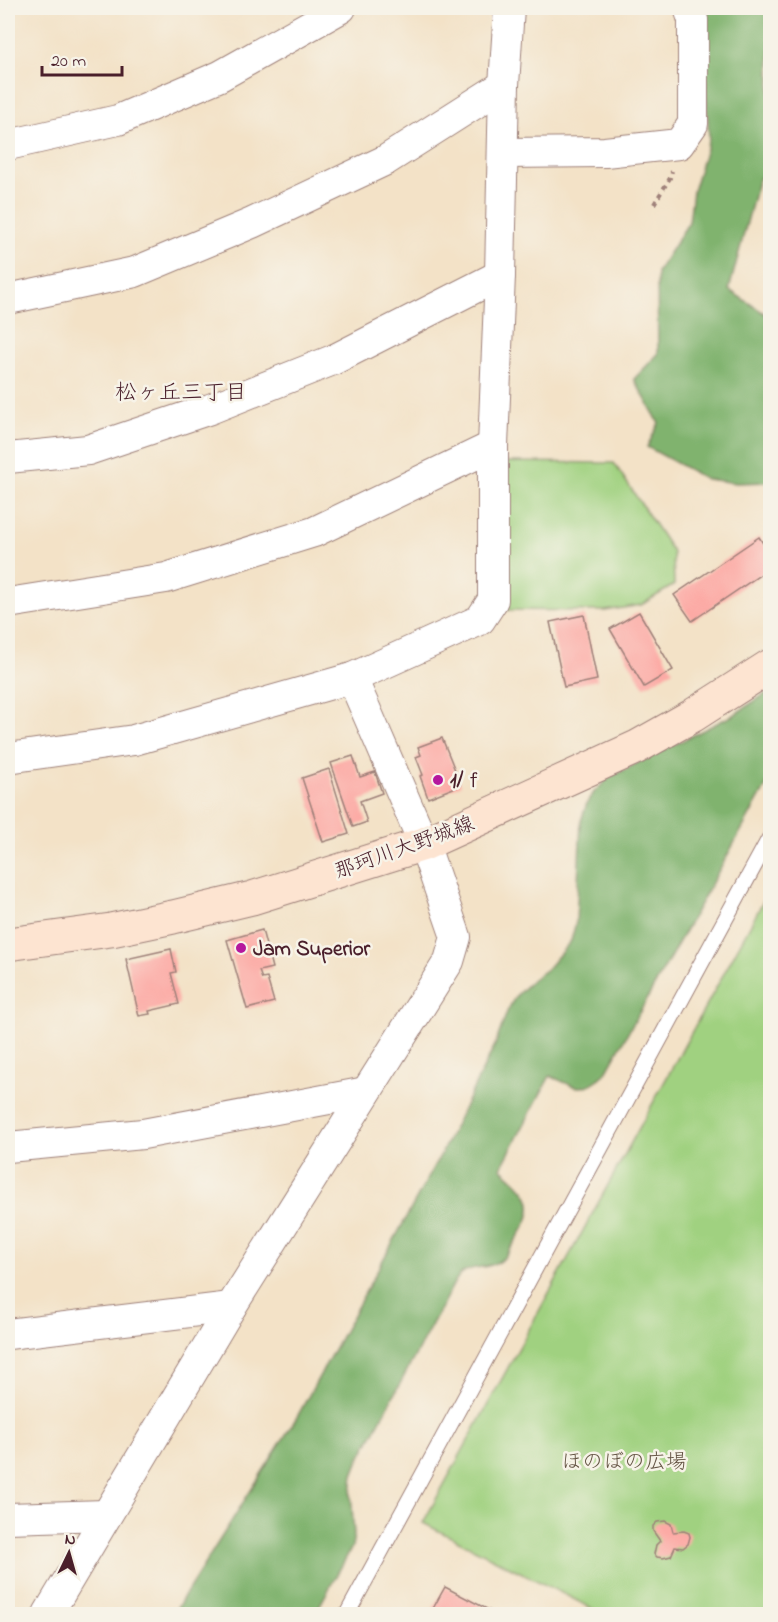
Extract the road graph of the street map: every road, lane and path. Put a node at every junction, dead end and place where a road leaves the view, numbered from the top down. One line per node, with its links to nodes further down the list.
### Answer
1 (341, 8): 5 (street)
2 (509, 8): 4 (street)
3 (689, 8): 6 (street)
4 (504, 85): 6 (street); 8 (street)
5 (8, 145)
6 (503, 153): 7 (street)
7 (500, 274): 9 (street); 10 (street)
8 (8, 299)
9 (493, 446): 11 (street); 13 (street)
10 (8, 458)
11 (8, 603)
12 (771, 666): 16 (main road, 那珂川大野城線)
13 (352, 678): 14 (street); 16 (street)
14 (8, 758)
15 (771, 837): 25 (lane)
16 (424, 844): 17 (main road, 那珂川大野城線); 18 (street)
17 (8, 944)
18 (366, 1092): 19 (street); 20 (street)
19 (8, 1148)
20 (231, 1307): 21 (street); 22 (street)
21 (8, 1334)
22 (106, 1515): 23 (street); 24 (street)
23 (8, 1518)
24 (48, 1614)
25 (347, 1614)

